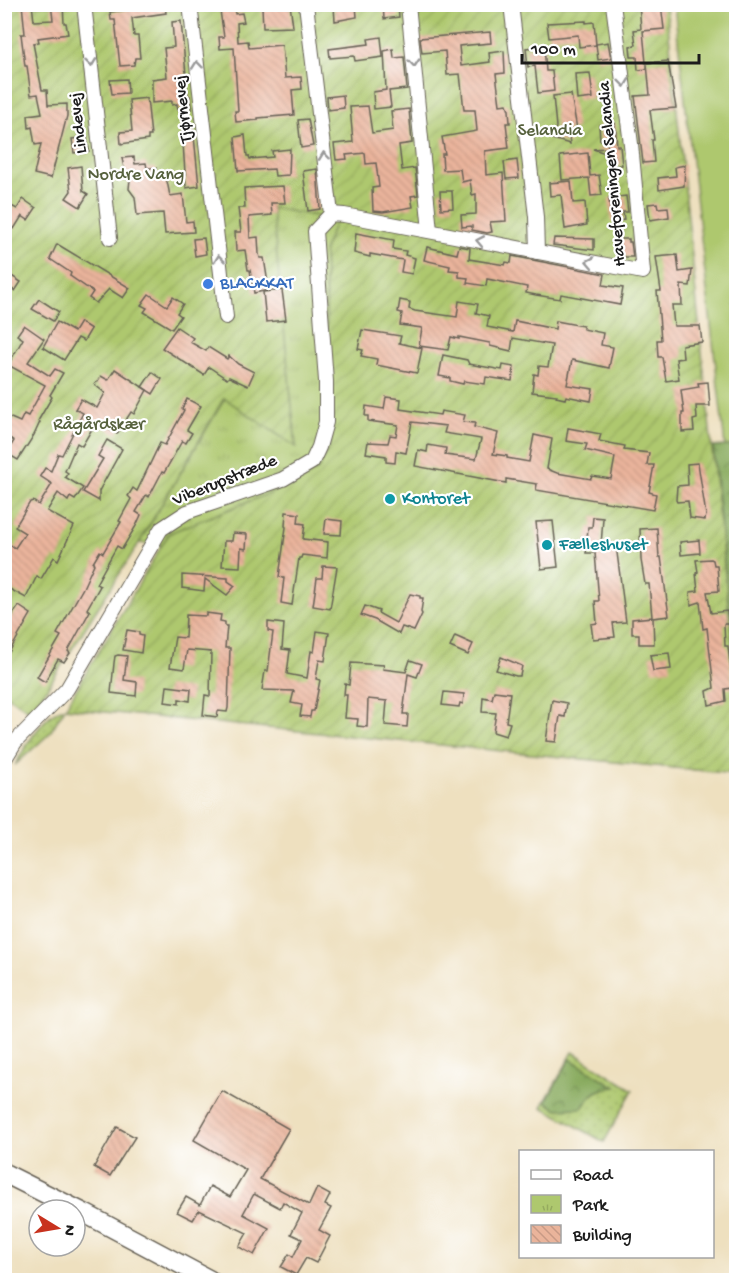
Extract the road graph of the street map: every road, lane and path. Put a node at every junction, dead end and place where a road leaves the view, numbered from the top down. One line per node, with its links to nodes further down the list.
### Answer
1 (84, 4): 9 (street, Lindevej, one-way to 9)
2 (190, 4): 11 (street, Tjørnevej, one-way to 2)
3 (306, 4): 7 (street, one-way to 3)
4 (408, 4): 8 (street, one-way to 8)
5 (511, 4): 10 (street)
6 (613, 4): 10 (street, Haveforeningen Selandia, one-way to 10)
7 (331, 214): 8 (street, Haveforeningen Selandia); 12 (street, Viberupstræde)
8 (430, 231): 10 (street, Haveforeningen Selandia, one-way to 8)
9 (110, 238)
10 (537, 252)
11 (226, 317)
12 (4, 760)
13 (4, 1173): 14 (street)
14 (210, 1281)

